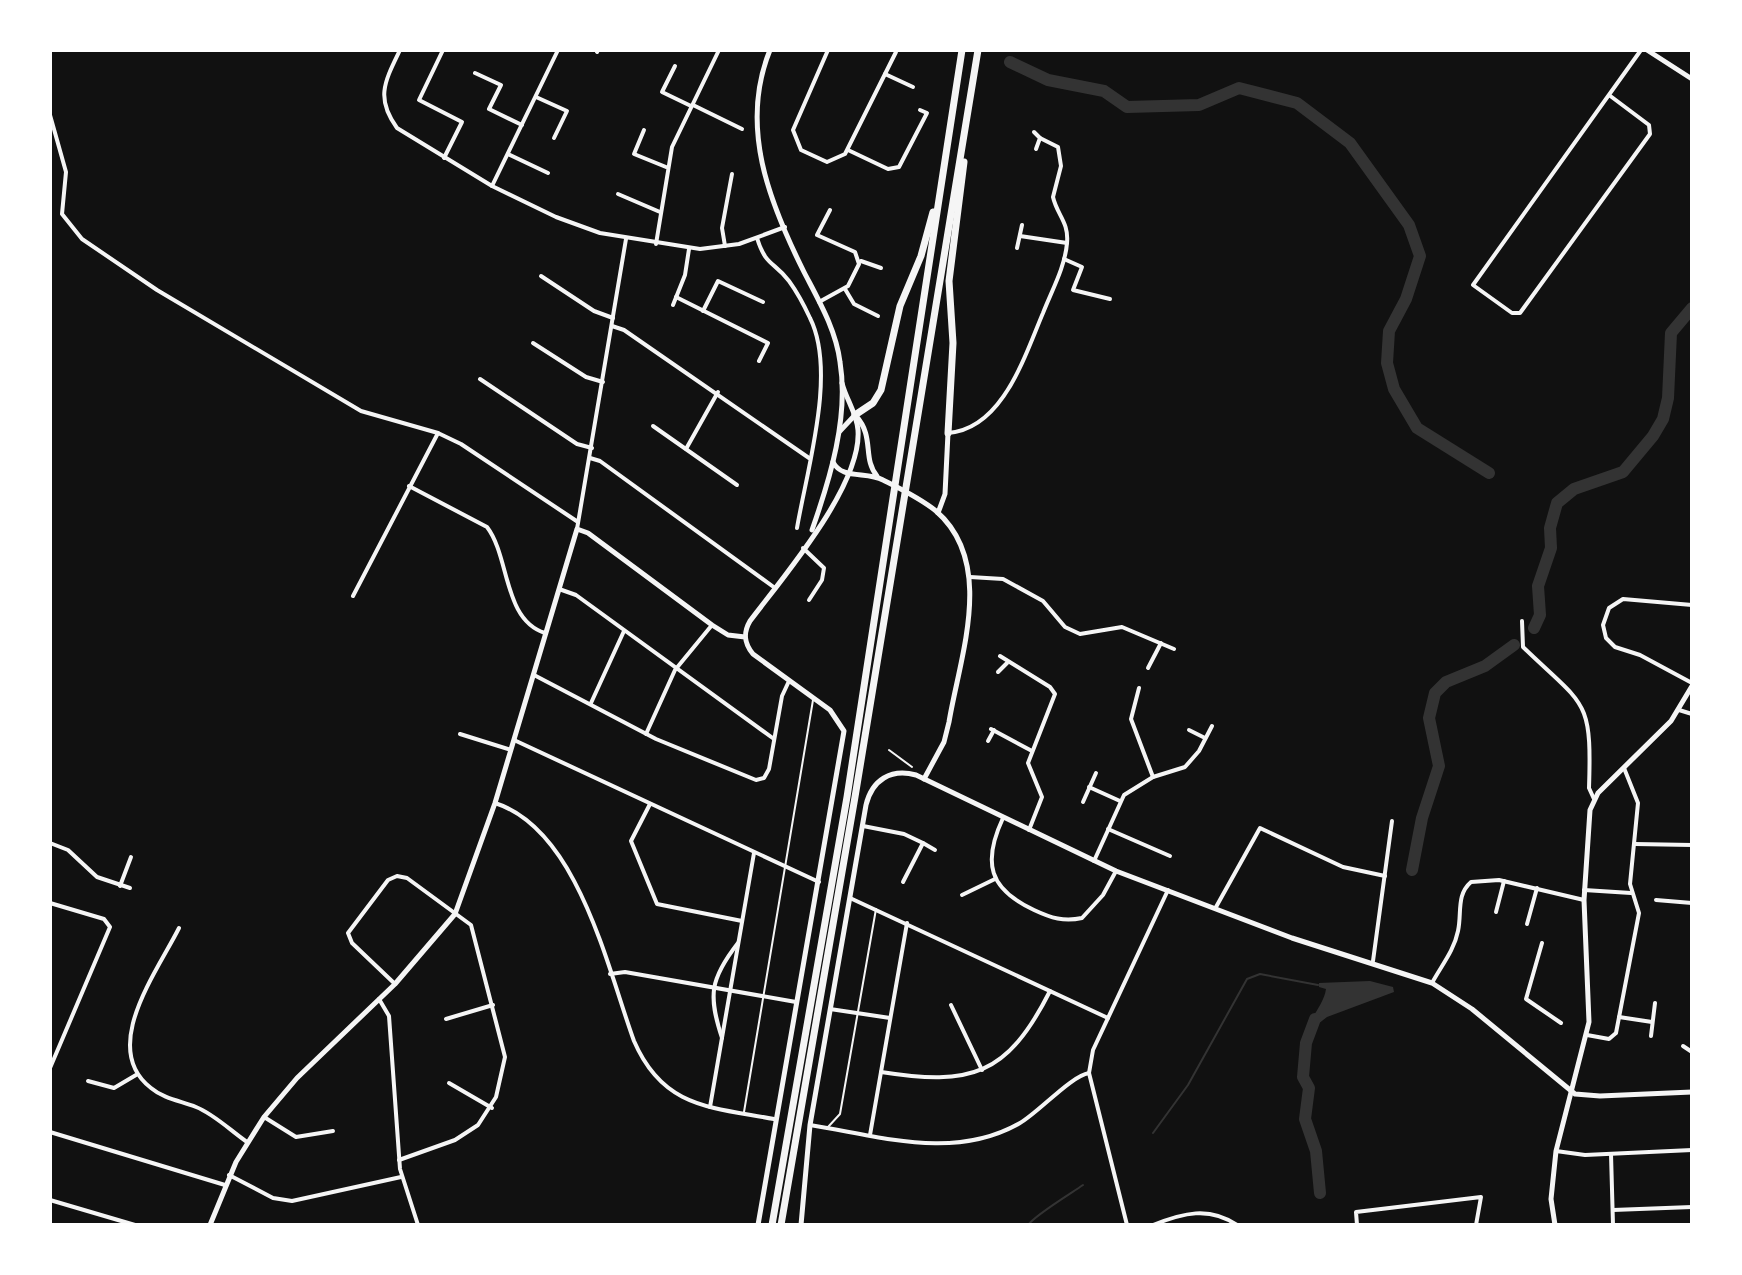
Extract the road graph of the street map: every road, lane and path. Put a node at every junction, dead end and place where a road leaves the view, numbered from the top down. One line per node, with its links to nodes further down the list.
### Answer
1 (400, 50): 32 (street)
2 (443, 50): 32 (street)
3 (558, 50): 18 (street)
4 (770, 50): 41 (street)
5 (828, 50): 30 (street)
6 (962, 50): 22 (highway)
7 (978, 50): 11 (highway)
8 (1644, 50): 15 (street); 17 (street)
9 (718, 51): 19 (street)
10 (896, 52): 14 (street)
11 (976, 61): 75 (highway); 251 (highway)
12 (675, 66): 19 (street)
13 (475, 73): 23 (street)
14 (885, 74): 16 (street); 30 (street)
15 (1692, 79)
16 (913, 87)
17 (1609, 95): 17 (street)
18 (536, 97): 23 (street); 27 (street)
19 (692, 106): 24 (street); 33 (street)
20 (920, 110): 30 (street)
21 (50, 115): 74 (street)
22 (952, 124): 72 (highway); 250 (highway)
23 (522, 125): 31 (street)
24 (742, 129)
25 (644, 130): 33 (street)
26 (1034, 132): 28 (street)
27 (554, 138)
28 (1040, 138): 29 (street); 47 (street)
29 (1036, 149)
30 (848, 150)
31 (508, 154): 34 (street); 36 (street)
32 (444, 158): 36 (street)
33 (667, 167): 39 (street)
34 (548, 173)
35 (732, 174): 49 (street)
36 (492, 186): 45 (street)
37 (618, 194): 39 (street)
38 (830, 210): 42 (street)
39 (660, 212): 48 (street)
40 (1022, 225): 43 (street)
41 (785, 227): 44 (street); 60 (street)
42 (817, 235): 46 (street); 53 (street)
43 (1020, 236): 47 (street); 50 (street)
44 (757, 238): 49 (street); 80 (street)
45 (626, 239): 48 (street); 64 (street)
46 (814, 241)
47 (1067, 243): 52 (street)
48 (656, 244): 51 (street)
49 (725, 247): 51 (street)
50 (1017, 248)
51 (689, 249): 57 (street)
52 (1064, 259): 58 (street); 75 (street)
53 (860, 261): 54 (street); 56 (street)
54 (881, 268)
55 (541, 276): 64 (street)
56 (845, 289): 60 (street); 63 (street)
57 (676, 297): 61 (street); 62 (street)
58 (1110, 299)
59 (763, 302): 62 (street)
60 (819, 302): 70 (street)
61 (673, 305)
62 (703, 311): 67 (street)
63 (878, 316)
64 (613, 318): 65 (street)
65 (612, 326): 69 (street); 71 (street)
66 (533, 343): 69 (street)
67 (759, 361)
68 (480, 379): 76 (street)
69 (603, 382): 76 (street)
70 (842, 383): 72 (street); 77 (street)
71 (718, 392): 78 (street); 80 (street)
72 (855, 415): 77 (street); 82 (street); 83 (street)
73 (653, 426): 78 (street)
74 (438, 433): 85 (street); 87 (street)
75 (948, 433): 86 (street)
76 (592, 448): 79 (street)
77 (835, 448): 81 (street)
78 (686, 449): 84 (street)
79 (590, 458): 87 (street); 92 (street)
80 (809, 458): 88 (street)
81 (833, 460): 82 (street); 89 (street)
82 (849, 474): 83 (street); 89 (street)
83 (878, 477): 86 (street)
84 (737, 485)
85 (409, 486): 94 (street); 100 (street)
86 (938, 513): 91 (street)
87 (577, 525): 93 (street); 98 (street)
88 (797, 528)
89 (810, 537): 90 (street)
90 (803, 548): 92 (street); 95 (street)
91 (970, 577): 102 (street); 136 (street)
92 (775, 588): 101 (street)
93 (559, 589): 99 (street); 100 (street)
94 (353, 596)
95 (809, 600)
96 (1692, 605): 111 (street)
97 (1522, 621): 138 (street)
98 (712, 625): 101 (street); 107 (street)
99 (624, 631): 107 (street); 115 (street)
100 (546, 633): 109 (street)
101 (745, 637): 110 (street)
102 (1161, 643): 103 (street); 106 (street)
103 (1174, 649)
104 (1000, 656): 105 (street)
105 (1007, 663): 108 (street); 129 (street)
106 (1148, 668)
107 (675, 670): 122 (street); 124 (street)
108 (998, 672)
109 (534, 675): 115 (street); 125 (street)
110 (789, 681): 113 (street); 124 (street)
111 (1692, 684): 117 (street)
112 (1139, 688): 116 (street)
113 (814, 698): 159 (lane); 164 (street)
114 (1124, 699): 116 (street)
115 (591, 703): 122 (street)
116 (1133, 703): 135 (street)
117 (1679, 710): 118 (street); 132 (street)
118 (1692, 714)
119 (1212, 726): 123 (street)
120 (1189, 730): 123 (street)
121 (460, 734): 127 (street)
122 (646, 734): 124 (street)
123 (1206, 738): 135 (street)
124 (774, 739)
125 (514, 740): 127 (street); 142 (street)
126 (988, 741): 129 (street)
127 (511, 750): 141 (street)
128 (889, 750): 130 (lane)
129 (1032, 751): 147 (street)
130 (906, 763): 131 (lane); 133 (lane)
131 (912, 767)
132 (1624, 767): 138 (street); 151 (street)
133 (906, 773): 136 (street); 145 (street)
134 (1096, 773): 137 (street)
135 (1153, 777): 140 (street)
136 (924, 779): 143 (street)
137 (1089, 787): 139 (street); 140 (street)
138 (1594, 799): 170 (street)
139 (1083, 802)
140 (1120, 802): 146 (street)
141 (495, 803): 183 (street); 191 (street)
142 (650, 804): 154 (street); 184 (street)
143 (1003, 818): 147 (street); 162 (street)
144 (1392, 821): 161 (street)
145 (863, 826): 149 (street); 173 (street)
146 (1108, 829): 155 (street); 158 (street)
147 (1029, 830): 158 (street)
148 (50, 843): 166 (street)
149 (923, 843): 153 (street); 165 (street)
150 (1164, 843): 155 (street)
151 (1635, 844): 152 (street); 171 (street)
152 (1692, 845)
153 (935, 850)
154 (754, 852): 159 (street); 184 (street)
155 (1160, 852): 156 (street)
156 (1170, 856)
157 (131, 857): 166 (street)
158 (1094, 861): 160 (street)
159 (784, 866): 164 (street); 197 (lane)
160 (1116, 871): 162 (street); 169 (street)
161 (1385, 876): 179 (street); 190 (street)
162 (995, 879): 172 (street)
163 (1504, 881): 168 (street); 182 (street); 192 (street)
164 (819, 882): 199 (street)
165 (903, 882)
166 (120, 886): 167 (street)
167 (130, 888)
168 (1537, 888): 174 (street); 186 (street)
169 (1168, 890): 179 (street); 207 (street)
170 (1584, 890): 171 (street); 174 (street)
171 (1631, 893): 205 (street)
172 (962, 895)
173 (850, 898): 180 (street); 203 (street)
174 (1584, 900): 211 (street)
175 (1656, 900): 176 (street)
176 (1668, 901): 178 (street); 181 (street)
177 (50, 903): 216 (street)
178 (1692, 903)
179 (1216, 907): 190 (street)
180 (876, 908): 185 (street); 204 (lane)
181 (1667, 908)
182 (1496, 912)
183 (455, 914): 193 (street); 193 (street); 201 (street)
184 (742, 921): 188 (street)
185 (907, 923): 196 (street); 206 (street)
186 (1527, 924)
187 (179, 928): 220 (street)
188 (738, 943): 194 (street); 195 (street)
189 (1542, 943): 210 (street)
190 (1373, 961): 192 (street)
191 (610, 974): 194 (street); 225 (street)
192 (1432, 983): 223 (street)
193 (395, 984): 198 (street)
194 (714, 987): 195 (street); 213 (street)
195 (730, 990): 197 (street); 213 (street)
196 (1050, 991): 207 (street); 217 (street)
197 (763, 996): 199 (street); 227 (lane)
198 (379, 999): 228 (street); 239 (street)
199 (796, 1002): 229 (street)
200 (1655, 1003): 209 (street)
201 (493, 1005): 208 (street); 226 (street)
202 (951, 1005): 217 (street)
203 (830, 1009): 204 (street); 230 (street)
204 (858, 1014): 206 (street); 231 (lane)
205 (1619, 1017): 209 (street); 211 (street)
206 (890, 1018): 218 (street)
207 (1108, 1018): 219 (street)
208 (446, 1019)
209 (1652, 1022): 212 (street)
210 (1561, 1023)
211 (1587, 1035): 223 (street)
212 (1651, 1036)
213 (722, 1040): 225 (street)
214 (1683, 1046): 215 (street)
215 (1692, 1051)
216 (50, 1068)
217 (982, 1070): 218 (street)
218 (881, 1072): 234 (street)
219 (1089, 1073): 234 (street); 253 (street)
220 (136, 1075): 221 (street); 235 (street)
221 (88, 1081)
222 (449, 1083): 226 (street)
223 (1571, 1091): 224 (street); 237 (street)
224 (1692, 1092)
225 (710, 1107): 227 (street)
226 (492, 1108): 239 (street)
227 (744, 1113): 229 (street)
228 (264, 1117): 232 (street); 235 (street)
229 (774, 1119): 249 (street)
230 (810, 1125): 231 (street); 252 (street)
231 (827, 1128): 234 (street)
232 (333, 1131)
233 (50, 1132): 242 (street)
234 (870, 1135)
235 (247, 1142): 240 (street)
236 (1692, 1150): 238 (street)
237 (1556, 1151): 238 (street); 258 (street)
238 (1611, 1154): 245 (street)
239 (399, 1160): 241 (street)
240 (229, 1175): 241 (street); 242 (street)
241 (401, 1177): 248 (street)
242 (225, 1185): 247 (street)
243 (50, 1200): 246 (street)
244 (1692, 1207): 245 (street)
245 (1613, 1210): 259 (street)
246 (135, 1225)
247 (210, 1225)
248 (418, 1225)
249 (758, 1225)
250 (772, 1225)
251 (781, 1225)
252 (801, 1225)
253 (1127, 1225)
254 (1153, 1225): 255 (street)
255 (1237, 1225)
256 (1357, 1225): 257 (street)
257 (1476, 1225)
258 (1555, 1225)
259 (1613, 1225)

